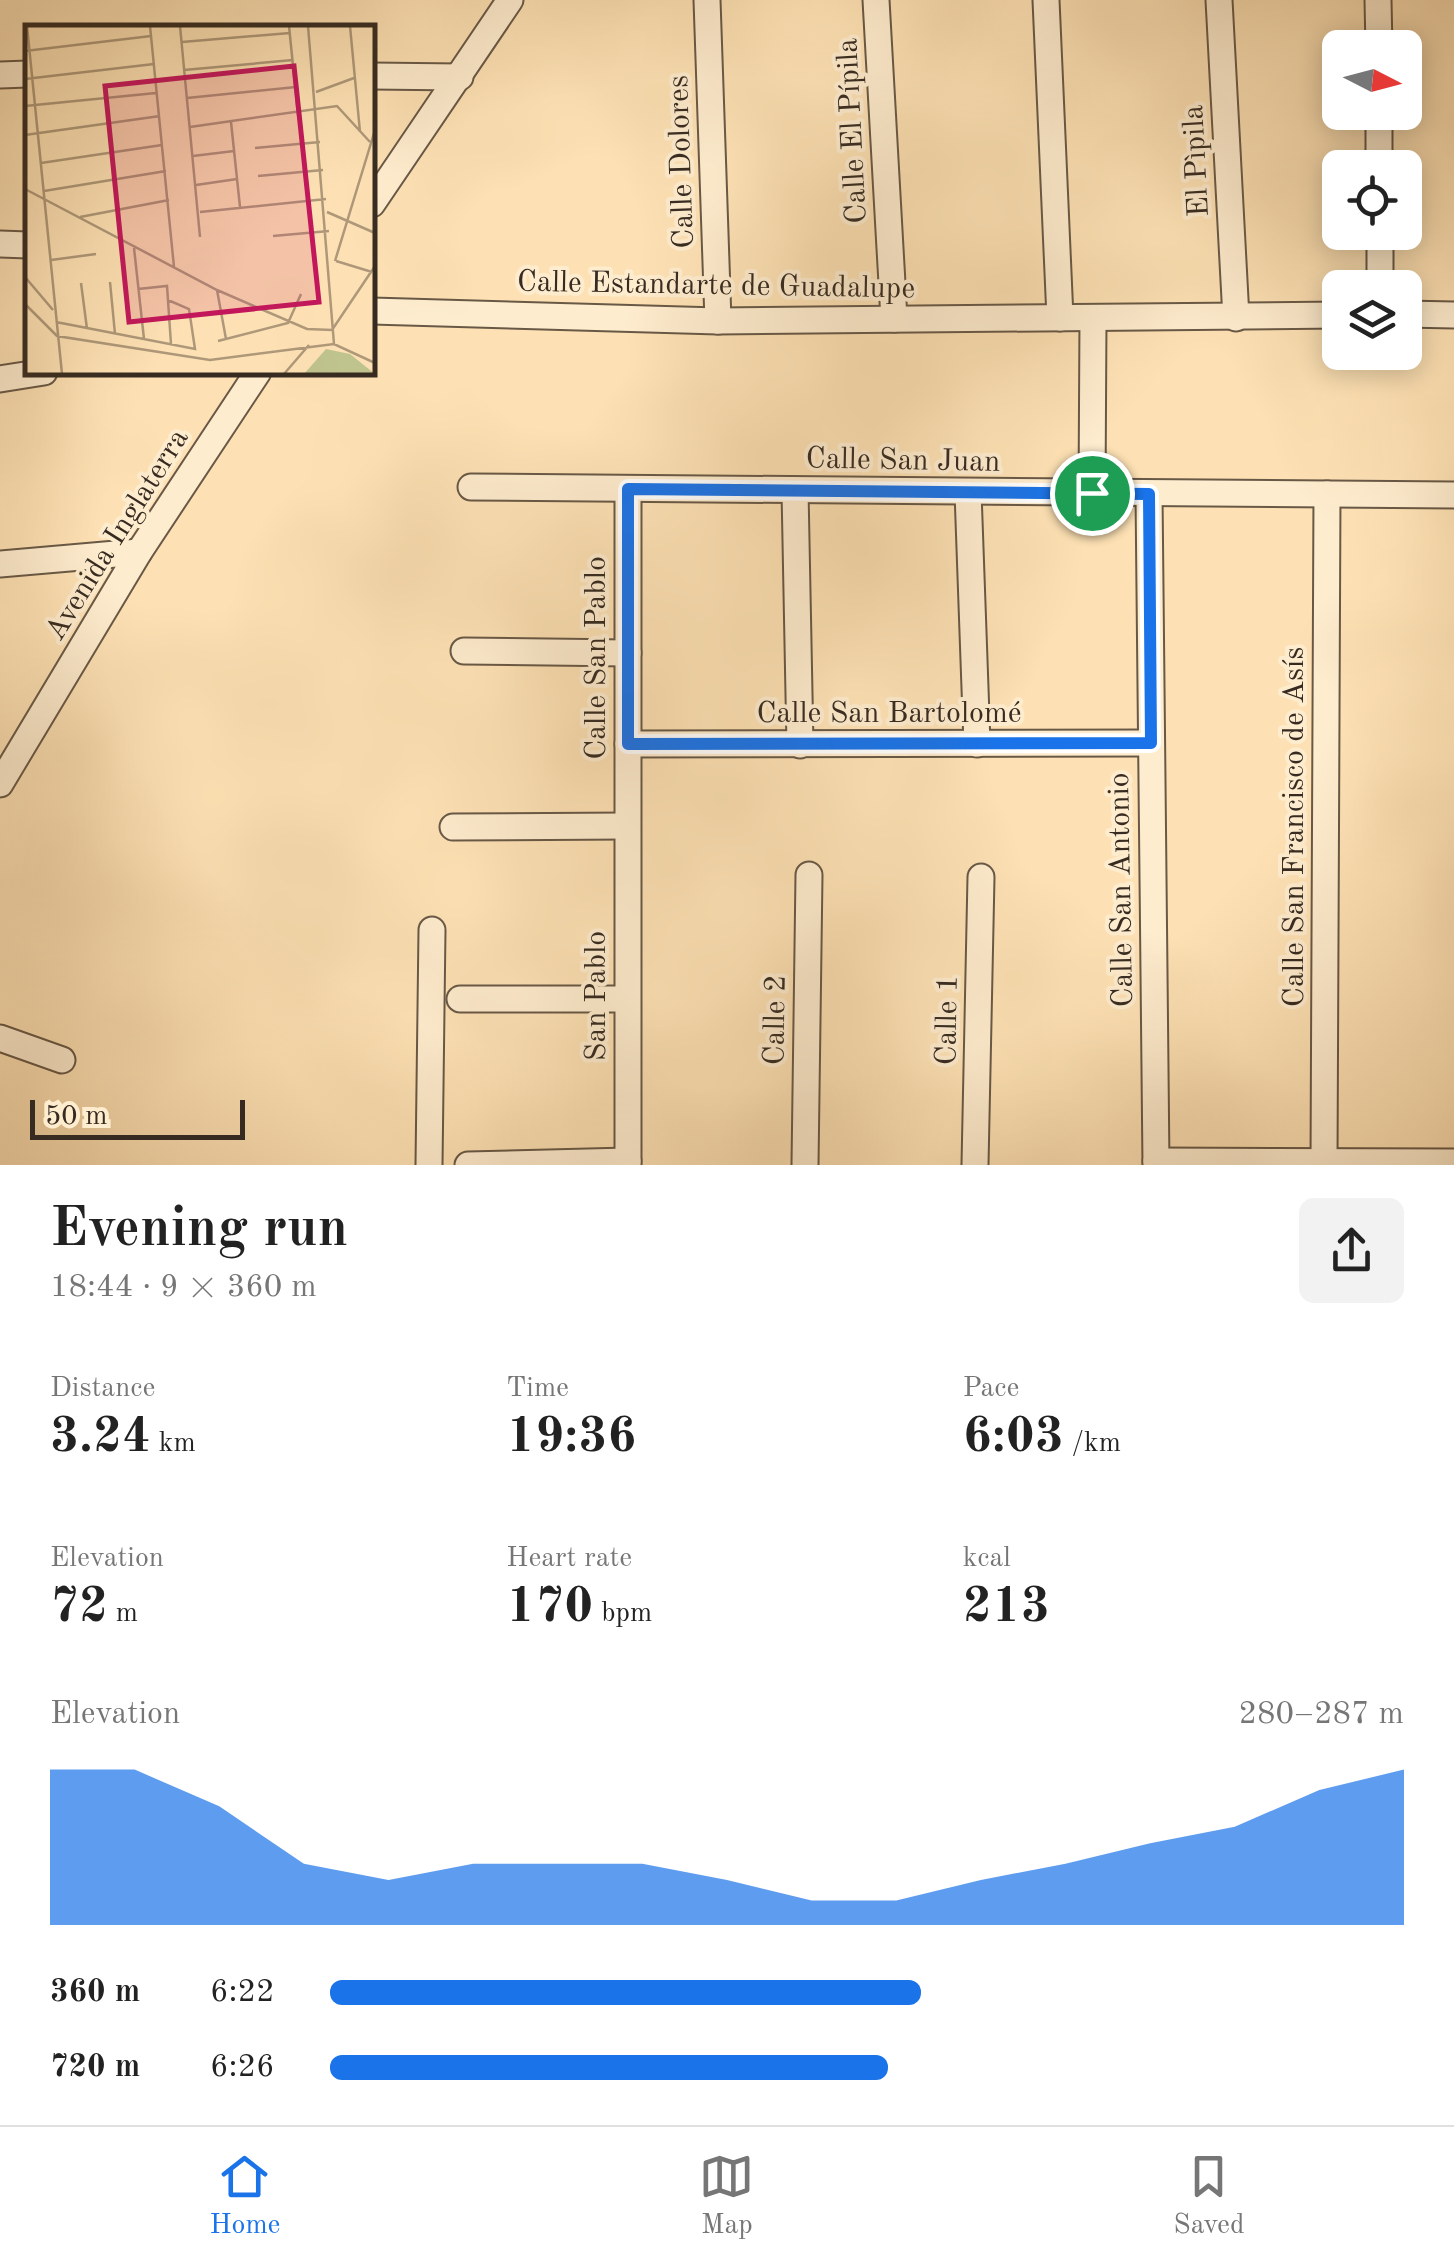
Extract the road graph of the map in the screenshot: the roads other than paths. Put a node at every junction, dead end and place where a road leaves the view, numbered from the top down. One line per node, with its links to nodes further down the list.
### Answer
1 (510, 0): 11 (street)
2 (707, 0): 23 (street, Calle Dolores)
3 (876, 0): 22 (street, Calle El Pípila)
4 (1046, 0): 19 (street)
5 (1219, 0): 21 (street, El Pìpila)
6 (1378, 0): 7 (street)
7 (1378, 30)
8 (25, 74): 9 (street)
9 (0, 75)
10 (375, 76): 11 (street)
11 (460, 77): 12 (street)
12 (375, 200)
13 (0, 244): 14 (street)
14 (25, 245)
15 (375, 311): 23 (street, Calle Estandarte de Guadalupe)
16 (1422, 314): 17 (street)
17 (1454, 315)
18 (1322, 316): 21 (street, Calle Estandarte de Guadalupe)
19 (1060, 318): 20 (street, Calle Estandarte de Guadalupe); 22 (street, Calle Estandarte de Guadalupe)
20 (1094, 318): 21 (street, Calle Estandarte de Guadalupe); 31 (street)
21 (1236, 318)
22 (894, 319): 23 (street, Calle Estandarte de Guadalupe)
23 (718, 321)
24 (29, 375): 26 (street)
25 (256, 375): 35 (street, Avenida Inglaterra)
26 (0, 379)
27 (471, 486): 28 (street, Calle San Juan)
28 (628, 489): 29 (street, Calle San Juan); 38 (street, Calle San Pablo)
29 (795, 490): 30 (street, Calle San Juan); 42 (street)
30 (968, 492): 31 (street, Calle San Juan); 41 (street)
31 (1092, 493): 32 (street, Calle San Juan)
32 (1149, 494): 33 (street, Calle San Juan); 39 (street, Calle San Antonio)
33 (1327, 494): 34 (street, Calle San Juan); 53 (street, Calle San Francisco de Asís)
34 (1454, 495)
35 (139, 552): 36 (street); 43 (street, Avenida Inglaterra)
36 (0, 564)
37 (464, 651): 38 (street)
38 (628, 653): 40 (street, Calle San Pablo)
39 (1151, 743): 41 (street, Calle San Bartolomé); 56 (street, Calle San Antonio)
40 (628, 744): 42 (street, Calle San Bartolomé); 45 (street, Calle San Pablo)
41 (977, 744): 42 (street, Calle San Bartolomé)
42 (800, 745)
43 (0, 784)
44 (454, 826): 45 (street)
45 (626, 826): 50 (street, San Pablo)
46 (809, 875): 59 (street, Calle 2)
47 (981, 876): 60 (street, Calle 1)
48 (432, 930): 58 (street)
49 (460, 999): 50 (street)
50 (628, 999): 55 (street, San Pablo)
51 (0, 1038): 52 (street)
52 (62, 1060)
53 (1324, 1162): 54 (street); 56 (street)
54 (1454, 1162)
55 (628, 1163): 57 (street)
56 (1156, 1163)
57 (468, 1164)
58 (429, 1165)
59 (805, 1165)
60 (975, 1165)

